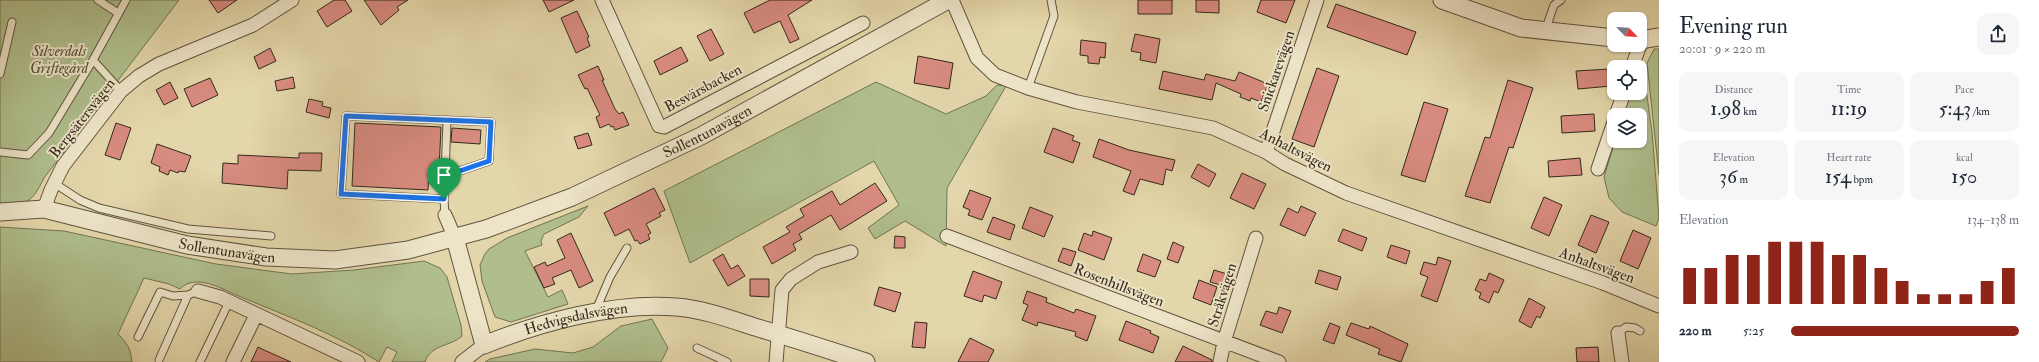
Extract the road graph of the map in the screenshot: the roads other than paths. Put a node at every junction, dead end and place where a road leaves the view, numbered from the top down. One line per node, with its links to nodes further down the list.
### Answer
1 (98, 0): 12 (lane)
2 (126, 0): 12 (lane)
3 (292, 0): 22 (street, Bergsätersvägen)
4 (602, 0): 14 (street, Besvärsbacken)
5 (948, 0): 36 (street, Sollentunavägen)
6 (952, 0): 21 (street, Anhaltsvägen)
7 (1051, 0): 21 (lane)
8 (1317, 0): 26 (street, Snickarevägen)
9 (1442, 0): 15 (street)
10 (1561, 0): 11 (lane)
11 (1552, 3): 15 (lane)
12 (118, 13): 19 (lane)
13 (12, 22): 20 (lane)
14 (863, 23)
15 (1545, 31): 16 (street)
16 (1607, 37)
17 (1659, 37): 18 (street)
18 (1647, 40)
19 (93, 60): 22 (lane); 25 (lane)
20 (0, 74)
21 (1028, 88): 26 (street, Anhaltsvägen)
22 (121, 90): 29 (street, Bergsätersvägen)
23 (447, 120): 28 (lane); 28 (lane); 30 (lane)
24 (1607, 143): 27 (street)
25 (0, 152)
26 (1266, 152): 42 (street, Anhaltsvägen)
27 (1598, 169)
28 (445, 176): 30 (lane)
29 (54, 183): 31 (street, Bergsätersvägen); 34 (lane, Sollentunavägen)
30 (444, 199): 33 (lane)
31 (44, 209): 32 (street, Sollentunavägen); 36 (street, Sollentunavägen)
32 (0, 212)
33 (445, 215): 36 (street)
34 (271, 236)
35 (947, 236): 49 (street, Rosenhillsvägen)
36 (456, 238): 50 (street)
37 (1256, 238): 49 (street, Stråkvägen)
38 (626, 248): 43 (lane)
39 (851, 252): 47 (street)
40 (193, 293): 41 (street); 48 (lane); 52 (lane)
41 (228, 302): 44 (street); 53 (lane)
42 (1659, 306)
43 (594, 313): 47 (street, Hedvigsdalsvägen); 50 (street, Hedvigsdalsvägen)
44 (256, 315): 54 (street); 55 (street)
45 (1640, 331): 46 (lane)
46 (1618, 333): 62 (street)
47 (779, 334): 58 (street); 59 (street, Hedvigsdalsvägen)
48 (138, 337)
49 (1224, 342): 60 (street, Stråkvägen); 61 (street, Rosenhillsvägen)
50 (484, 345): 56 (street)
51 (697, 348): 57 (lane)
52 (159, 360)
53 (200, 362)
54 (233, 362)
55 (358, 362)
56 (462, 362)
57 (727, 362)
58 (776, 362)
59 (866, 362)
60 (1220, 362)
61 (1279, 362)
62 (1622, 362)

